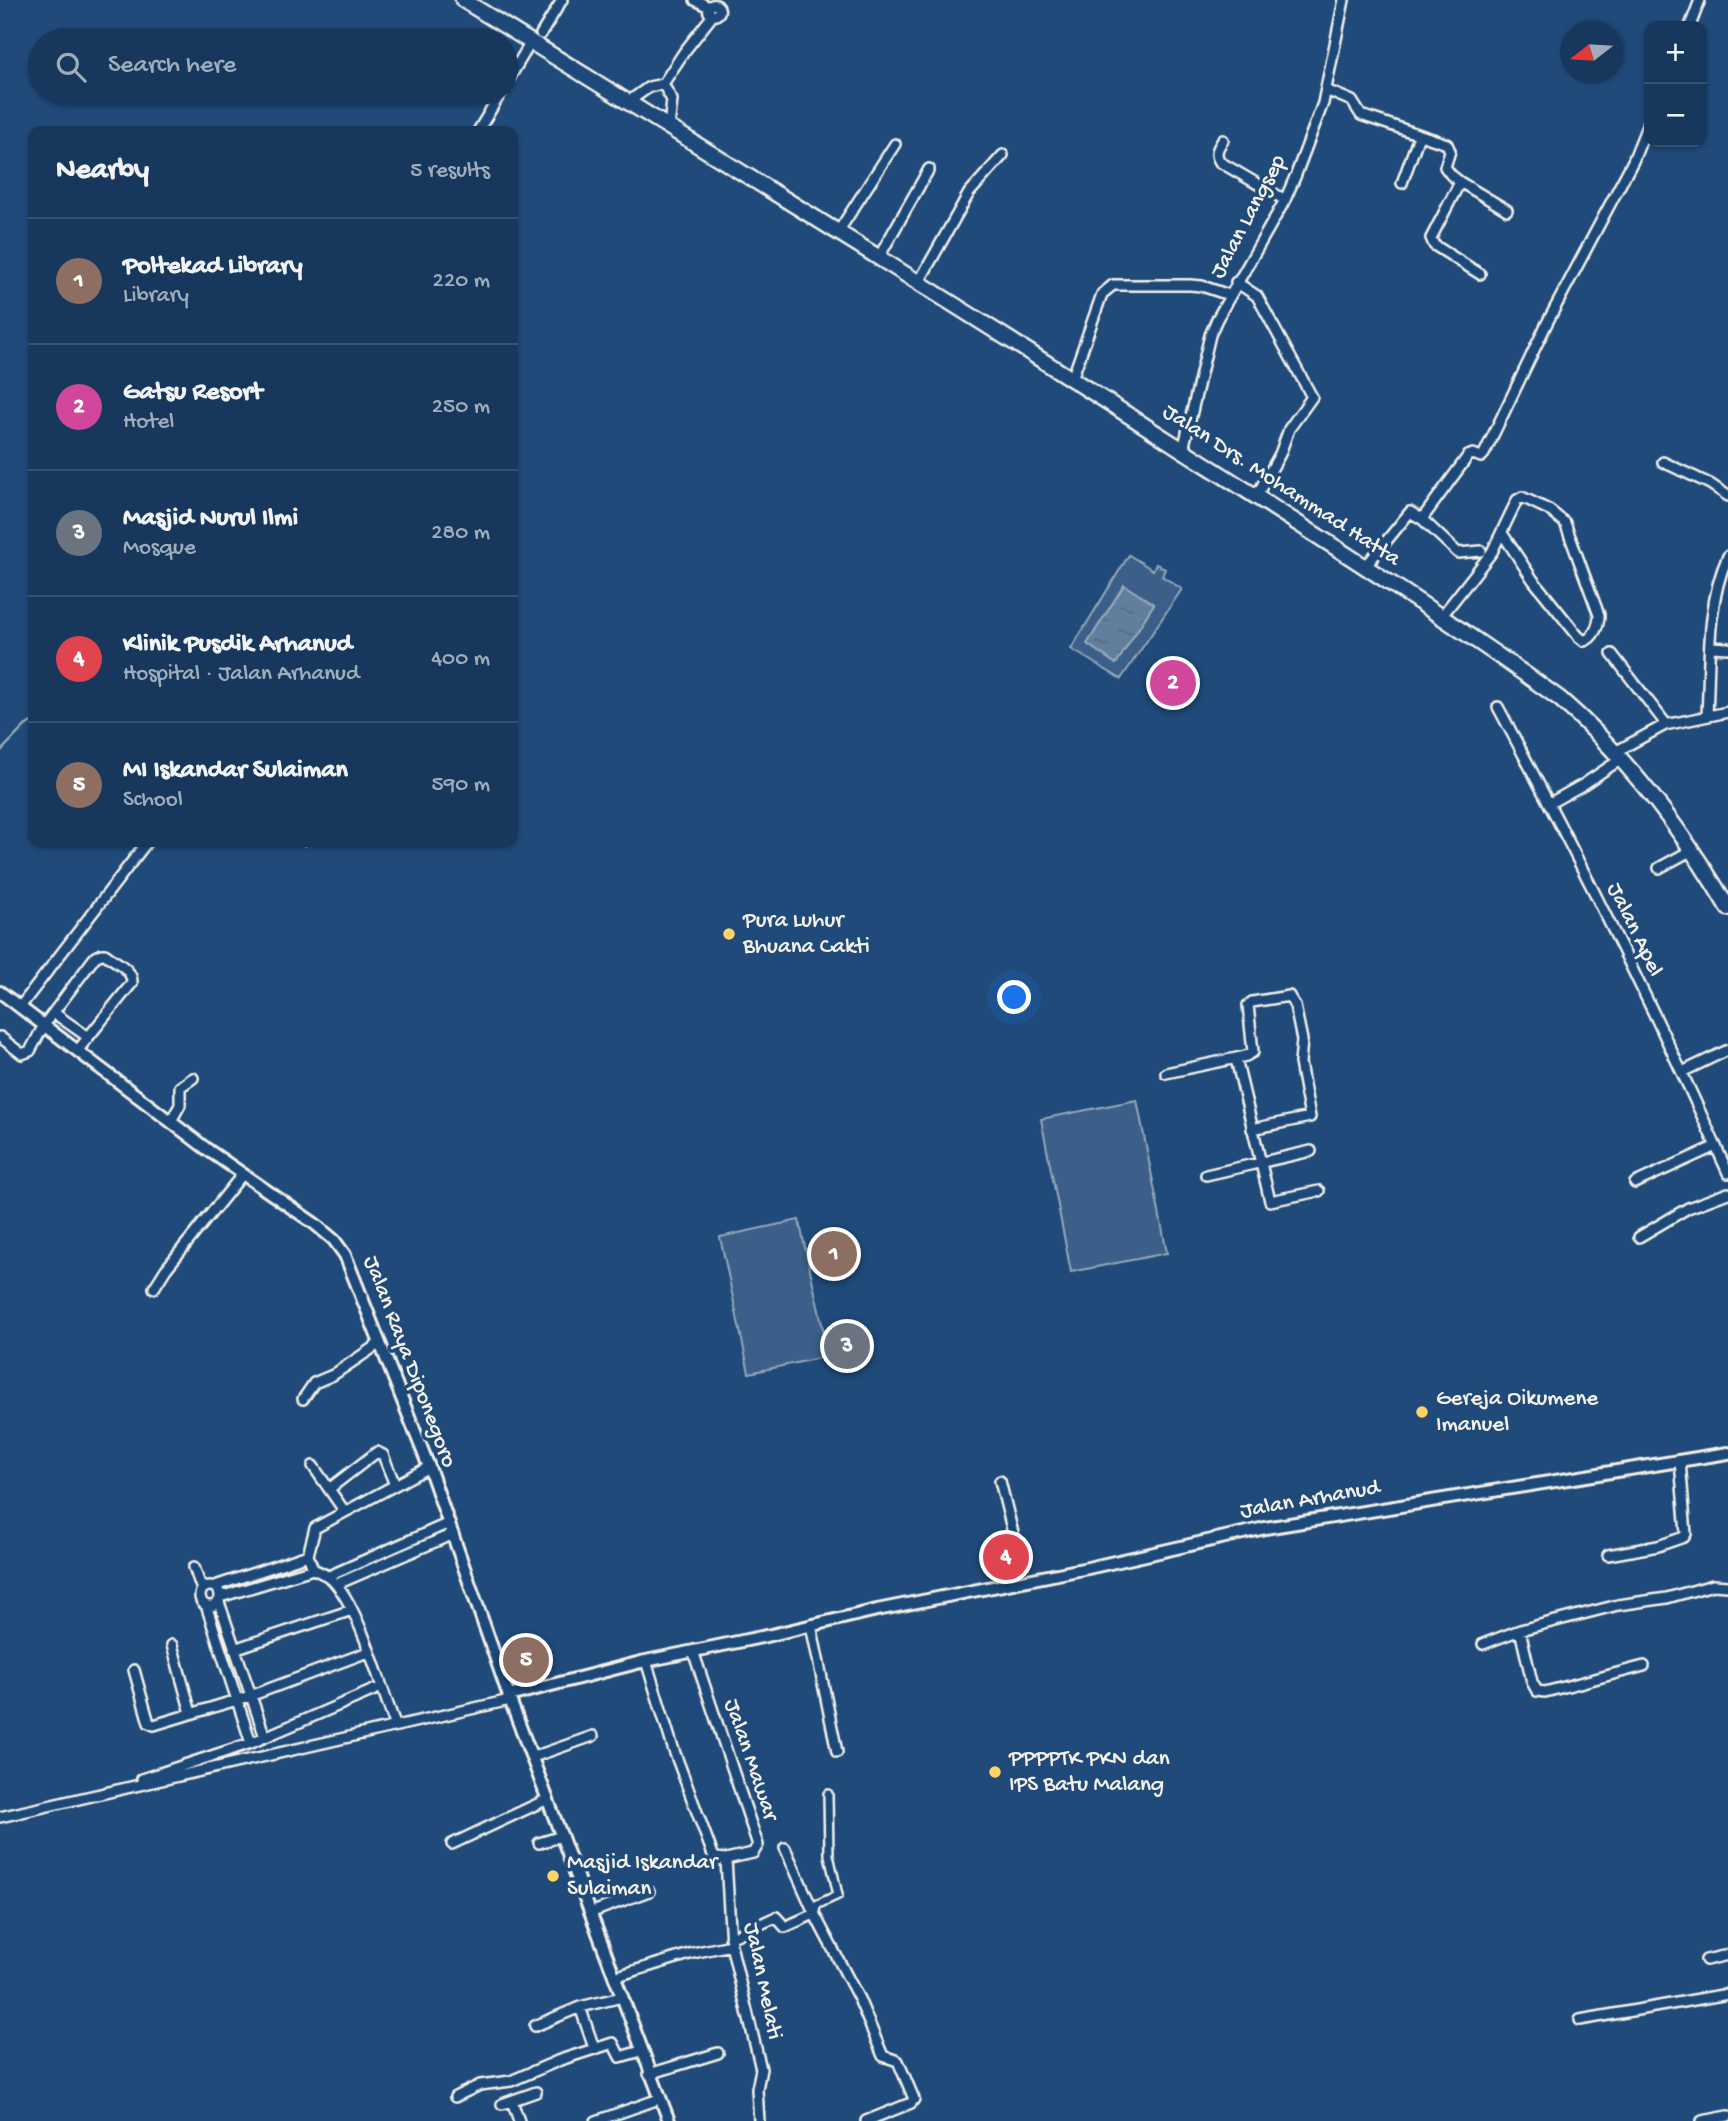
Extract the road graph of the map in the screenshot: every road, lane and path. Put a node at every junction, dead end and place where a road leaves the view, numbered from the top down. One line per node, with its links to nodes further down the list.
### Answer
1 (463, 0): 9 (main road, Jalan Drs. Mohammad Hatta)
2 (562, 0): 11 (street)
3 (695, 0): 7 (street)
4 (727, 0): 7 (street)
5 (1344, 0): 14 (street, Jalan Langsep)
6 (1700, 0): 8 (street)
7 (715, 7): 13 (street)
8 (1692, 21)
9 (517, 28)
10 (518, 29): 11 (main road, Jalan Drs. Mohammad Hatta)
11 (536, 38): 12 (street); 15 (main road, Jalan Drs. Mohammad Hatta)
12 (518, 66)
13 (663, 85): 15 (street); 18 (street)
14 (1326, 90): 20 (street); 27 (street, Jalan Langsep)
15 (628, 102): 18 (main road, Jalan Drs. Mohammad Hatta)
16 (494, 105): 17 (street)
17 (481, 126)
18 (668, 127): 29 (main road, Jalan Drs. Mohammad Hatta)
19 (1644, 134): 40 (street)
20 (1419, 136): 25 (street); 26 (street)
21 (1223, 140): 27 (street)
22 (895, 144): 29 (street)
23 (1003, 155): 32 (street)
24 (929, 169): 30 (street)
25 (1460, 182): 28 (street); 31 (street)
26 (1402, 183)
27 (1285, 200): 33 (street, Jalan Langsep)
28 (1507, 210)
29 (838, 232): 30 (main road, Jalan Drs. Mohammad Hatta)
30 (879, 257): 32 (main road, Jalan Drs. Mohammad Hatta)
31 (1480, 274)
32 (919, 282): 35 (main road, Jalan Drs. Mohammad Hatta)
33 (1236, 282): 34 (street, Jalan Langsep); 38 (street)
34 (1229, 295): 35 (street); 36 (street, Jalan Langsep)
35 (1072, 379): 36 (main road, Jalan Drs. Mohammad Hatta)
36 (1183, 450): 38 (main road, Jalan Drs. Mohammad Hatta)
37 (1663, 461): 39 (street)
38 (1257, 495): 44 (main road, Jalan Drs. Mohammad Hatta)
39 (1728, 496)
40 (1422, 519): 42 (street); 44 (street)
41 (1501, 537): 41 (street); 45 (street)
42 (1481, 551)
43 (1728, 556): 46 (street)
44 (1366, 566): 45 (main road, Jalan Drs. Mohammad Hatta)
45 (1441, 617): 53 (main road, Jalan Drs. Mohammad Hatta)
46 (1711, 647): 47 (street); 51 (street)
47 (1728, 648)
48 (1612, 654): 52 (street)
49 (1499, 706): 54 (street, Jalan Apel)
50 (1728, 712): 51 (street)
51 (1707, 715): 52 (street)
52 (1663, 725): 53 (street)
53 (1618, 755): 54 (street); 56 (main road, Jalan Drs. Mohammad Hatta)
54 (1550, 803): 68 (street, Jalan Apel)
55 (143, 847): 60 (street)
56 (1692, 850): 57 (street); 58 (main road, Jalan Drs. Mohammad Hatta)
57 (1659, 868)
58 (1728, 908)
59 (0, 992): 60 (street, Jalan Raya Diponegoro)
60 (20, 1007): 62 (street, Jalan Raya Diponegoro)
61 (54, 1013): 62 (street); 64 (street); 64 (street)
62 (44, 1025): 63 (street); 65 (street, Jalan Raya Diponegoro)
63 (0, 1037)
64 (88, 1037): 65 (street)
65 (78, 1050): 71 (street, Jalan Raya Diponegoro)
66 (1728, 1050): 68 (street)
67 (1236, 1059): 69 (street); 72 (street); 72 (street)
68 (1682, 1072): 73 (street, Jalan Apel)
69 (1166, 1073)
70 (193, 1078): 71 (street)
71 (170, 1121): 77 (street, Jalan Raya Diponegoro)
72 (1252, 1129): 75 (street)
73 (1716, 1146): 76 (street, Jalan Apel); 79 (street)
74 (1311, 1151): 75 (street)
75 (1260, 1162): 78 (street); 80 (street)
76 (1728, 1173)
77 (242, 1175): 83 (street); 84 (street, Jalan Raya Diponegoro)
78 (1206, 1175)
79 (1635, 1183)
80 (1319, 1191)
81 (1728, 1193): 82 (street)
82 (1639, 1237)
83 (154, 1288)
84 (380, 1343): 85 (street); 89 (street, Jalan Raya Diponegoro)
85 (303, 1399)
86 (1728, 1453): 87 (street, Jalan Arhanud)
87 (1680, 1461): 97 (street); 110 (street, Jalan Arhanud)
88 (313, 1466): 92 (street)
89 (429, 1467): 91 (street); 94 (street, Jalan Raya Diponegoro)
90 (1000, 1482): 95 (street)
91 (395, 1485): 92 (street); 93 (street)
92 (329, 1489): 93 (street)
93 (345, 1512): 96 (street)
94 (451, 1528): 99 (street); 102 (street); 122 (street, Jalan Raya Diponegoro)
95 (1017, 1549)
96 (308, 1555): 100 (street); 104 (street)
97 (1608, 1556)
98 (194, 1567): 106 (street)
99 (347, 1568): 101 (street); 102 (street)
100 (313, 1569): 101 (street); 107 (street)
101 (329, 1576): 103 (street)
102 (352, 1578): 103 (street)
103 (337, 1584): 109 (street)
104 (215, 1586): 106 (street); 107 (street)
105 (1728, 1586): 111 (street)
106 (202, 1590): 108 (street)
107 (220, 1599): 108 (street); 114 (street)
108 (206, 1605): 123 (street)
109 (352, 1609): 114 (street); 116 (street)
110 (811, 1625): 115 (street, Jalan Arhanud); 129 (street)
111 (1520, 1630): 112 (street); 118 (street)
112 (1483, 1644)
113 (172, 1645): 124 (street)
114 (234, 1649): 121 (street)
115 (692, 1651): 117 (street, Jalan Arhanud); 139 (street, Jalan Mawar)
116 (368, 1652): 120 (street); 121 (street)
117 (646, 1661): 122 (street, Jalan Arhanud); 139 (street)
118 (1644, 1666)
119 (134, 1670): 124 (street)
120 (381, 1687): 125 (street); 127 (street)
121 (250, 1696): 123 (street); 127 (street)
122 (510, 1698): 130 (street, Jalan Raya Diponegoro); 134 (street)
123 (238, 1700): 124 (street); 128 (street)
124 (191, 1713)
125 (394, 1721)
126 (593, 1736): 130 (street)
127 (265, 1737): 128 (street)
128 (251, 1743): 131 (street)
129 (837, 1752)
130 (533, 1758): 133 (street, Jalan Raya Diponegoro)
131 (142, 1779)
132 (828, 1794): 142 (street)
133 (548, 1799): 135 (street, Jalan Raya Diponegoro); 137 (street)
134 (0, 1817)
135 (562, 1836): 136 (street); 141 (street, Jalan Raya Diponegoro)
136 (539, 1843)
137 (452, 1844)
138 (785, 1848): 142 (street)
139 (726, 1859): 143 (street, Jalan Melati)
140 (649, 1891): 141 (street)
141 (590, 1913): 146 (street, Jalan Raya Diponegoro)
142 (814, 1913): 143 (street); 166 (street)
143 (730, 1941): 146 (street); 165 (street, Jalan Melati)
144 (1728, 1955): 145 (street)
145 (1706, 1960)
146 (614, 1977): 148 (street, Jalan Raya Diponegoro)
147 (1728, 1994): 150 (street)
148 (622, 1997): 149 (street); 153 (street, Jalan Raya Diponegoro)
149 (580, 2007): 151 (street); 152 (street)
150 (1580, 2020)
151 (535, 2026)
152 (594, 2048): 153 (street); 157 (street)
153 (641, 2051): 155 (street, Jalan Raya Diponegoro)
154 (718, 2053): 155 (street)
155 (649, 2074): 158 (street, Jalan Raya Diponegoro)
156 (536, 2092): 159 (street)
157 (455, 2097)
158 (659, 2099): 163 (street); 164 (street, Jalan Raya Diponegoro)
159 (512, 2101): 160 (street); 162 (street)
160 (502, 2104)
161 (1728, 2116): 167 (street)
162 (519, 2121)
163 (596, 2121)
164 (669, 2121)
165 (759, 2121)
166 (866, 2121)
167 (1702, 2121)

